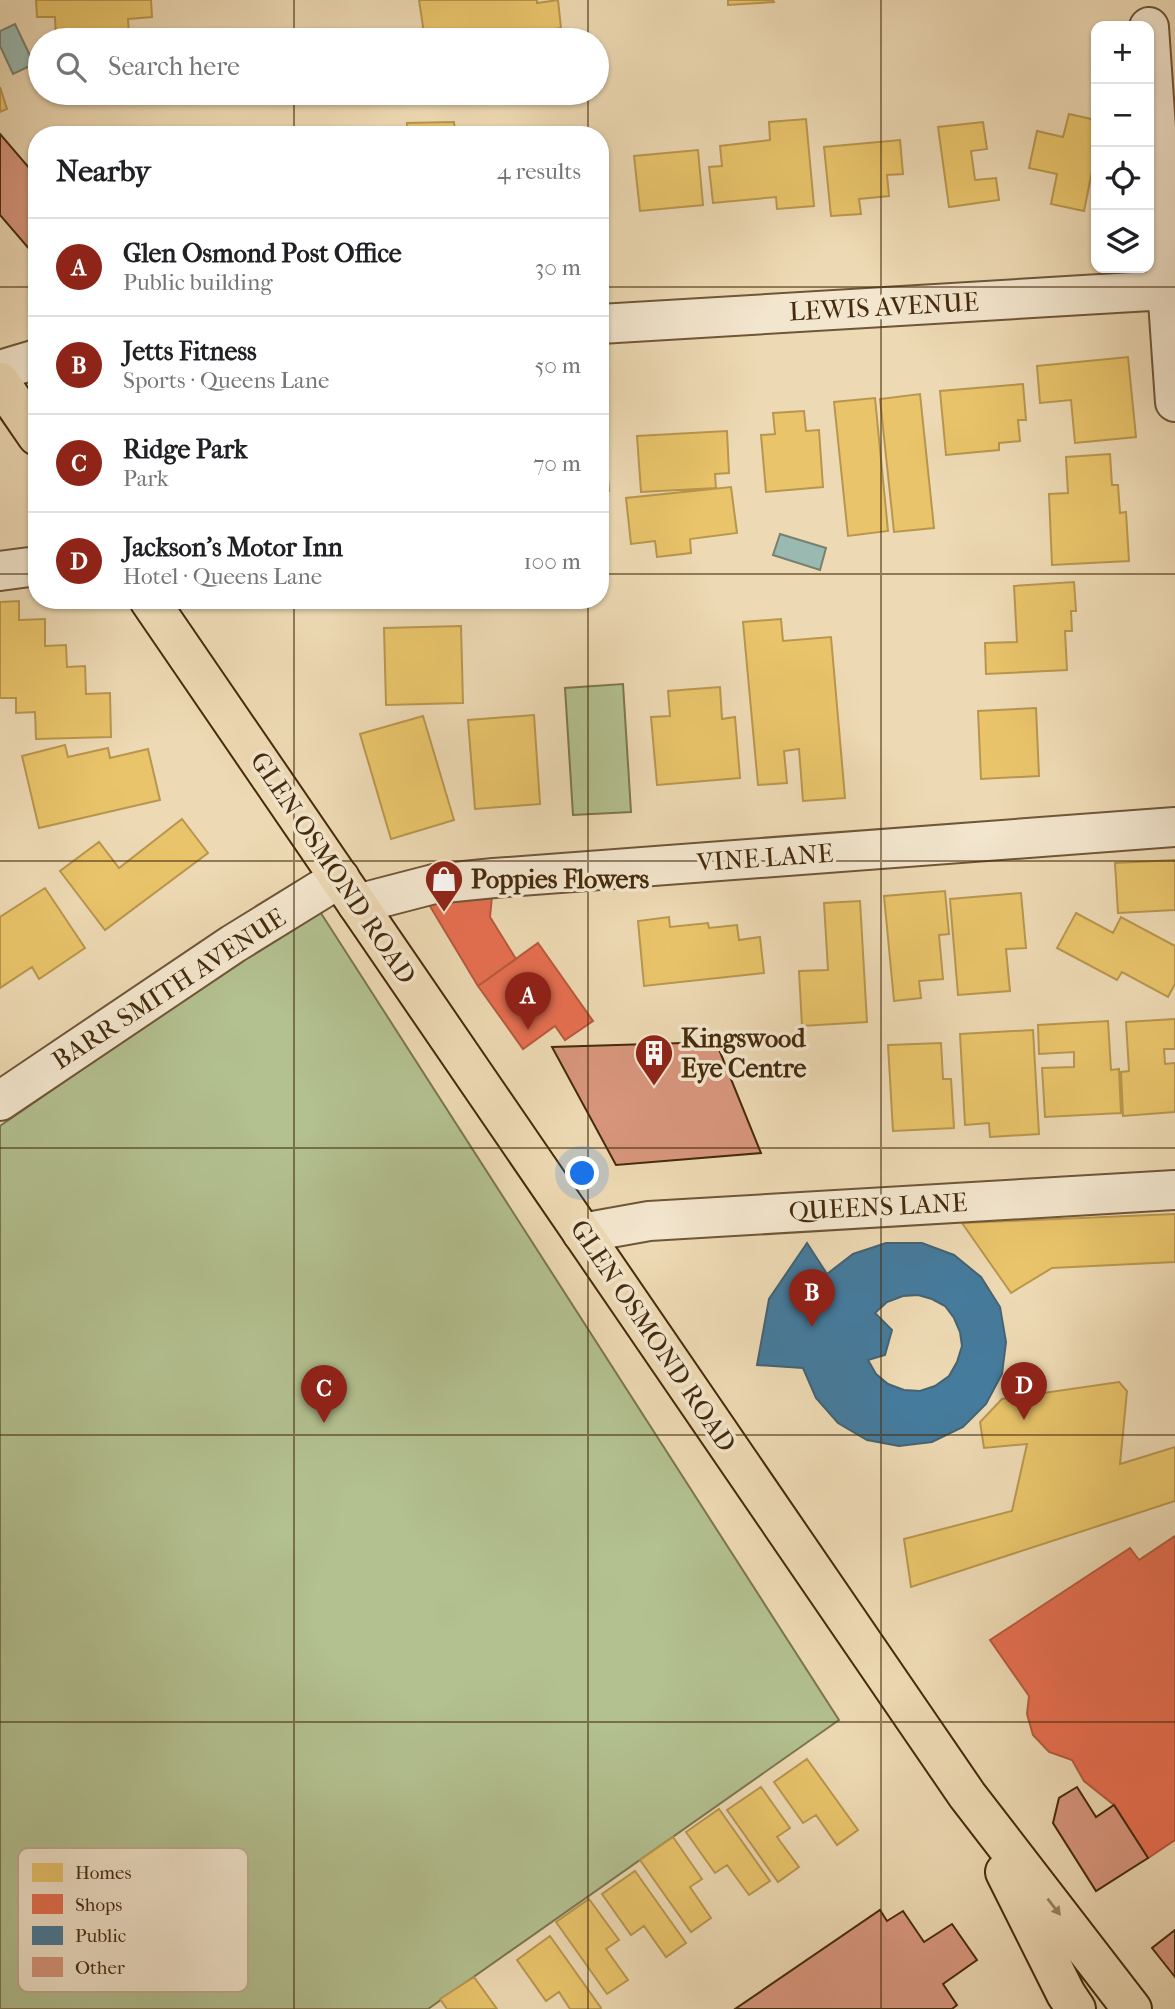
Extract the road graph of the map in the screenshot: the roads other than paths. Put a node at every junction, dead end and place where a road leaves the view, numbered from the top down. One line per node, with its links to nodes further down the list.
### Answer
1 (1147, 0): 2 (street)
2 (1149, 21)
3 (1153, 84): 4 (street)
4 (1167, 290): 5 (street, LEWIS AVENUE); 9 (street)
5 (609, 323)
6 (28, 362): 7 (street)
7 (0, 370)
8 (0, 382): 10 (highway)
9 (1175, 402)
10 (28, 423)
11 (28, 567): 12 (street)
12 (0, 572)
13 (155, 609): 15 (highway, GLEN OSMOND ROAD)
14 (1175, 827): 15 (street, VINE LANE)
15 (349, 891): 16 (street, BARR SMITH AVENUE); 18 (highway, GLEN OSMOND ROAD)
16 (0, 1101)
17 (1175, 1191): 18 (street, QUEENS LANE)
18 (582, 1233): 19 (highway, GLEN OSMOND ROAD)
19 (967, 1795): 20 (highway, GLEN OSMOND ROAD); 21 (highway, GLEN OSMOND ROAD, one-way to 21)
20 (1076, 2009)
21 (1132, 2009)

